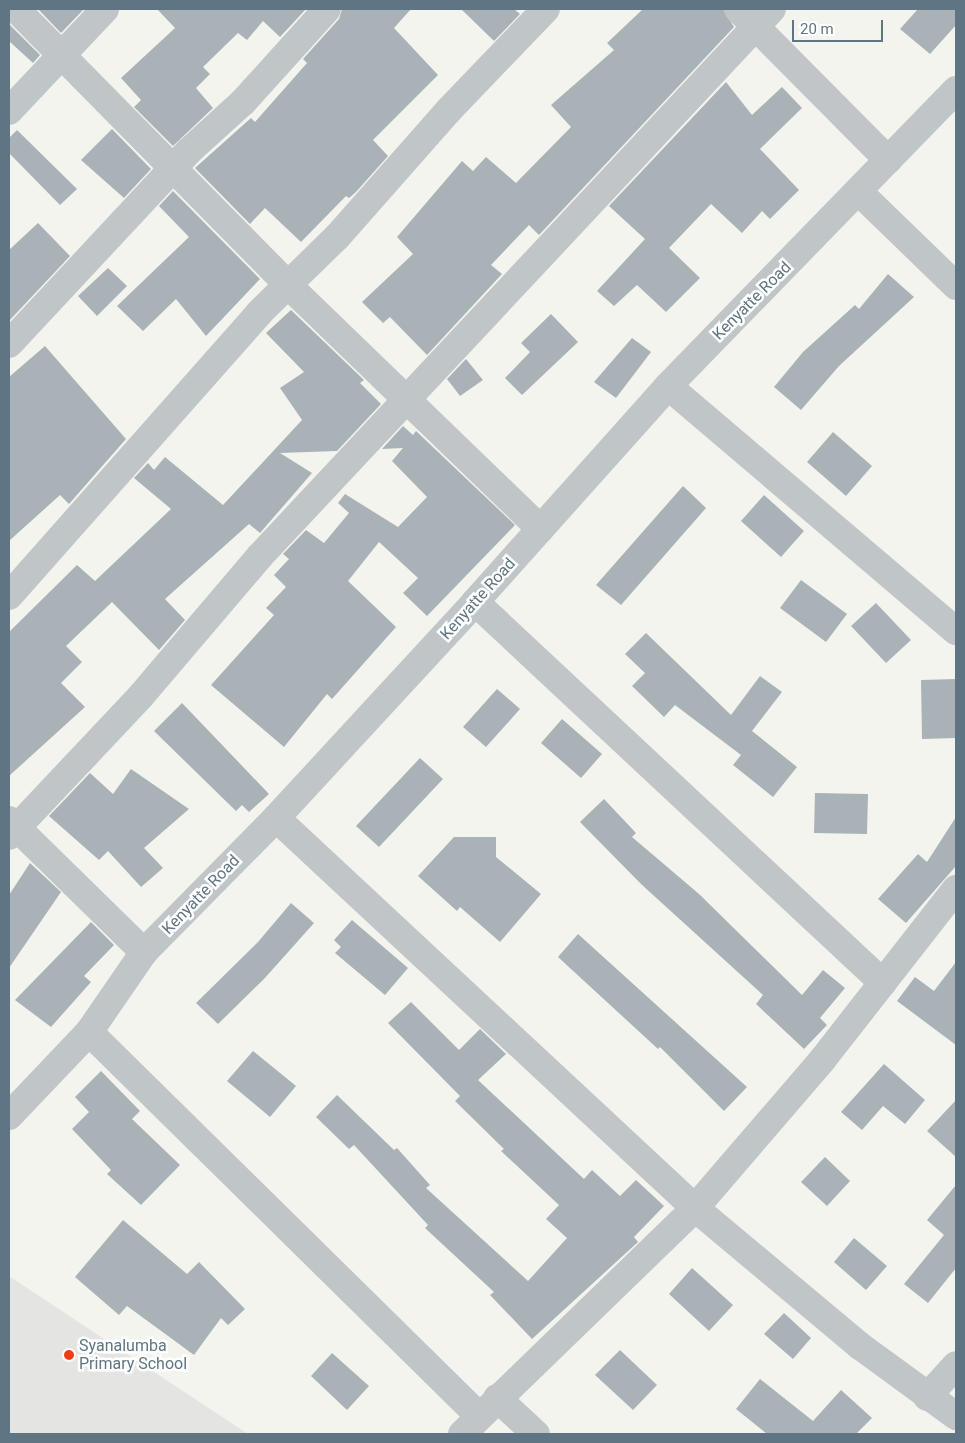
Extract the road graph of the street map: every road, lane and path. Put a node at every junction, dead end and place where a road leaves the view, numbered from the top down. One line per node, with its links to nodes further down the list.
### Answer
1 (16, 9): 6 (street)
2 (105, 9): 6 (street)
3 (327, 9): 10 (street)
4 (546, 9): 12 (street)
5 (755, 15): 9 (street); 16 (street)
6 (63, 54): 8 (street); 10 (street)
7 (956, 90): 9 (street, Kenyatte Road)
8 (9, 111)
9 (888, 160): 11 (street, Kenyatte Road)
10 (173, 168): 12 (street); 14 (street)
11 (859, 192): 13 (street); 15 (street, Kenyatte Road)
12 (288, 285): 16 (street); 18 (street)
13 (956, 286)
14 (9, 344)
15 (668, 386): 17 (street, Kenyatte Road); 20 (street)
16 (408, 400): 17 (street); 22 (street)
17 (541, 529): 19 (street, Kenyatte Road)
18 (9, 596)
19 (475, 602): 21 (street, Kenyatte Road); 25 (street)
20 (956, 631)
21 (276, 818): 24 (street, Kenyatte Road); 28 (street)
22 (11, 828): 24 (street)
23 (956, 889): 25 (street)
24 (144, 952): 26 (street, Kenyatte Road)
25 (883, 983): 28 (street)
26 (89, 1032): 27 (street, Kenyatte Road); 31 (street)
27 (9, 1116)
28 (695, 1208): 30 (street); 31 (street)
29 (956, 1365): 30 (street)
30 (927, 1397): 32 (street)
31 (479, 1416): 33 (street)
32 (956, 1416)
33 (536, 1434)

